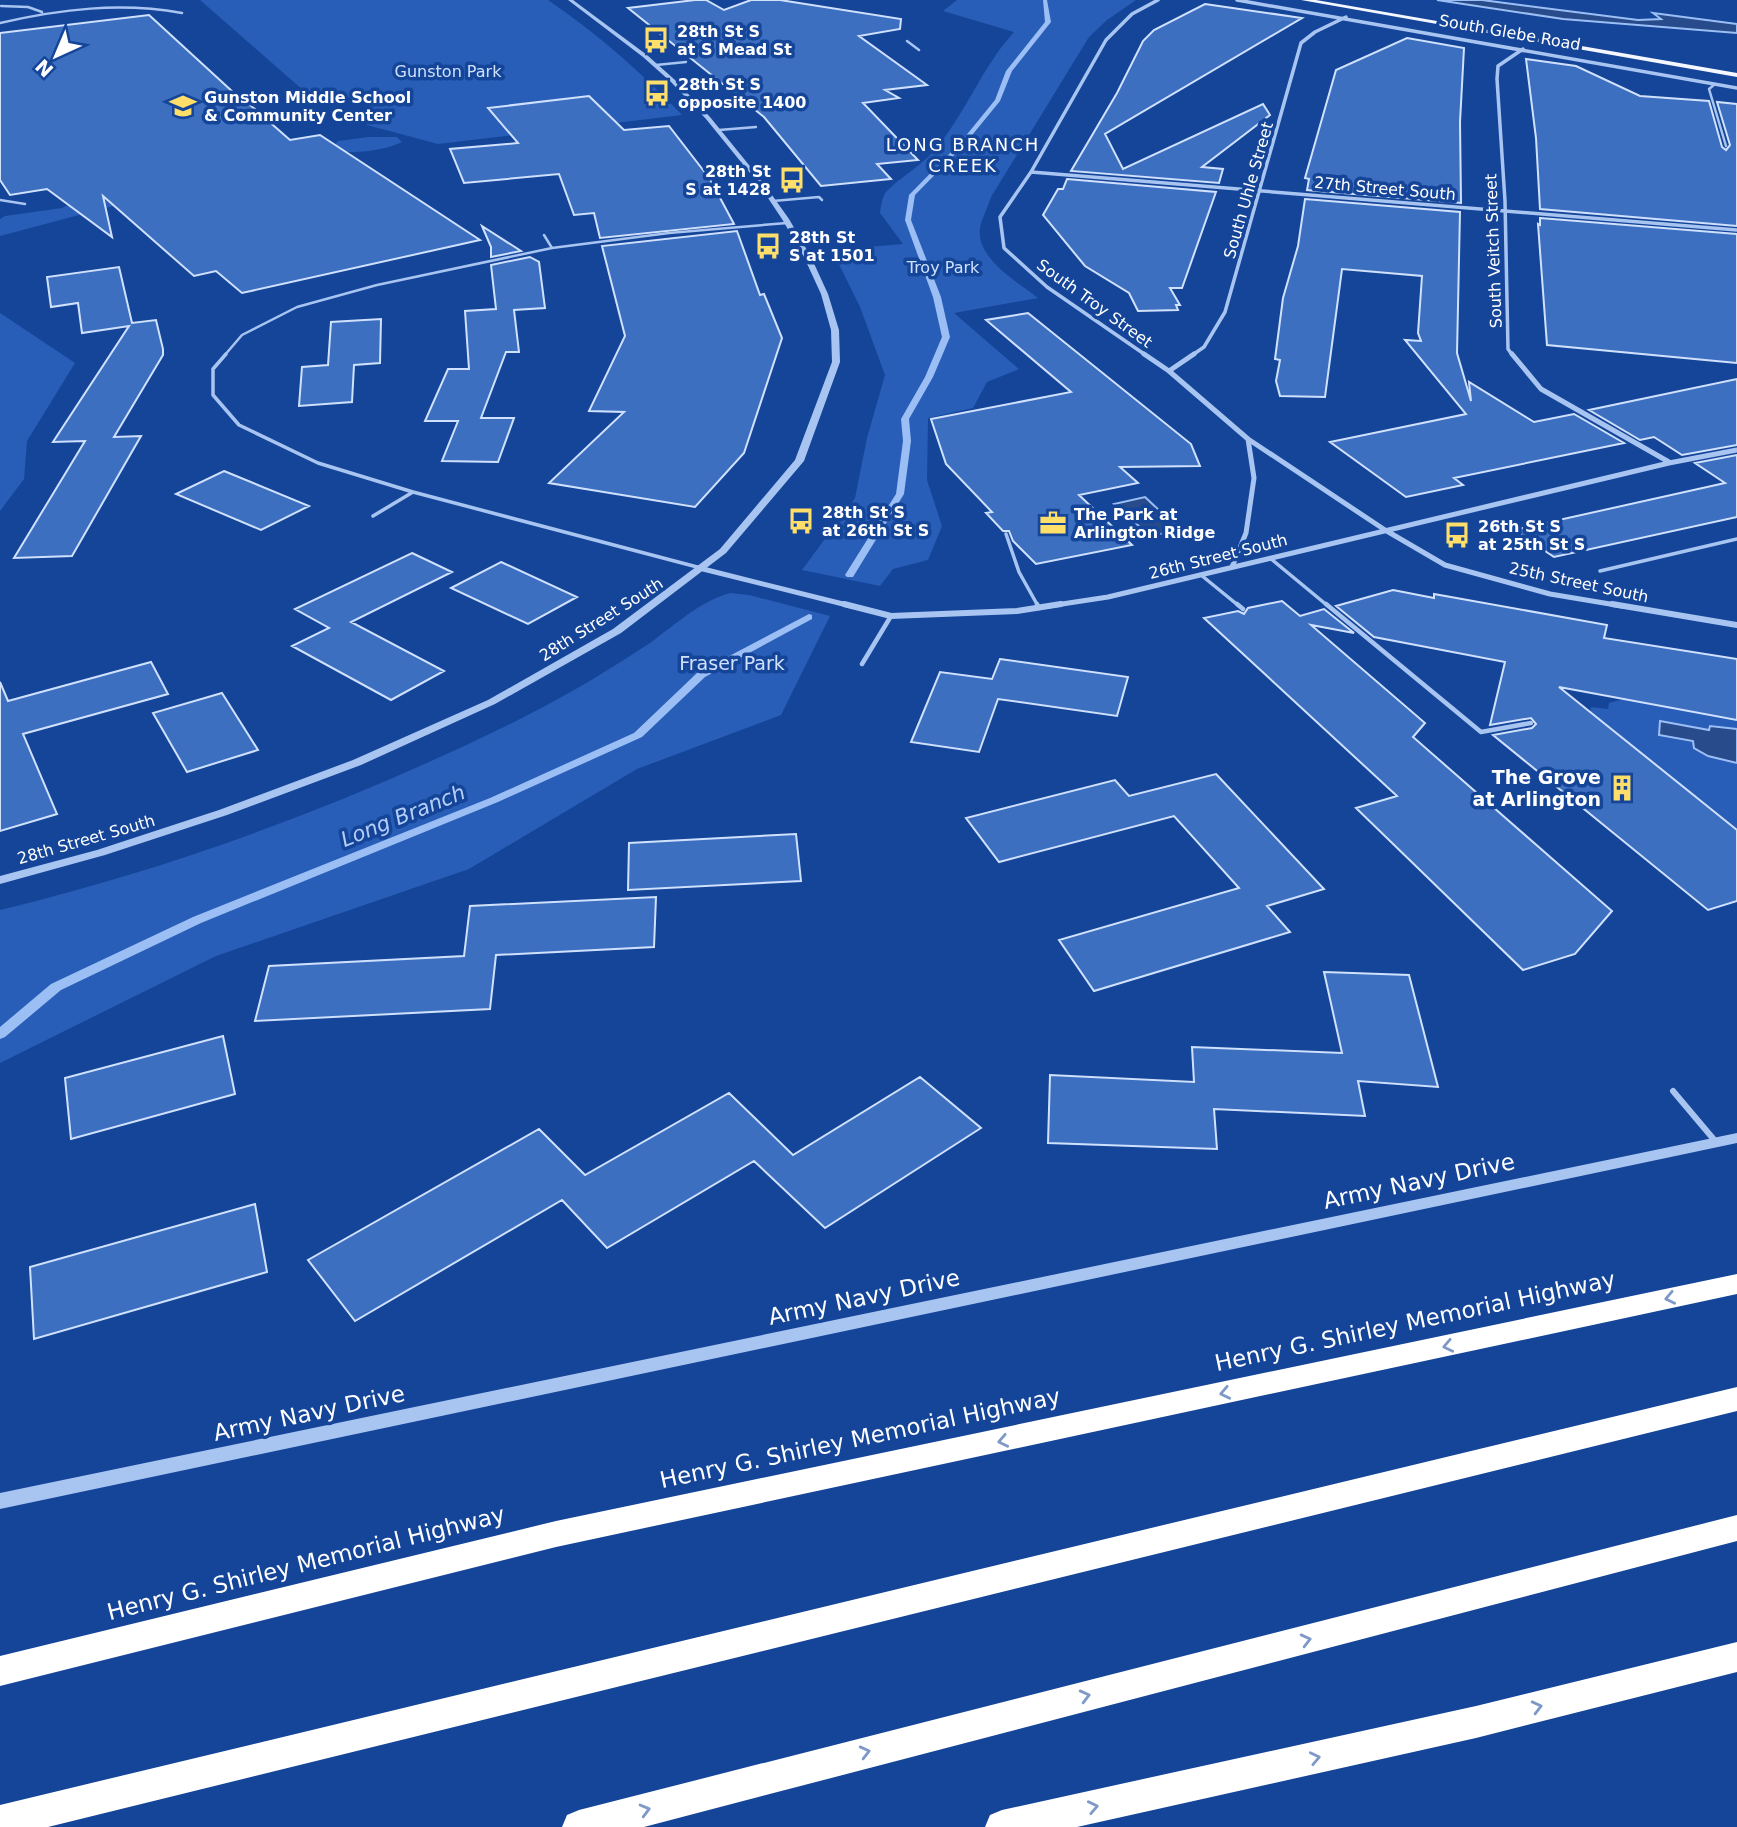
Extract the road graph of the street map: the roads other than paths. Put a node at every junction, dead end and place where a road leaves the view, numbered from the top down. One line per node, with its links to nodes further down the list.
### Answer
1 (12, 0): 8 (lane)
2 (35, 0): 9 (lane)
3 (570, 0): 18 (street, 28th Street South)
4 (1158, 0): 26 (street, South Troy Street)
5 (1237, 0): 12 (street, South Glebe Road)
6 (1304, 0): 20 (main road, South Glebe Road)
7 (1337, 0): 19 (main road, South Glebe Road)
8 (0, 6): 9 (lane)
9 (29, 7): 10 (lane)
10 (42, 12): 11 (lane); 13 (lane)
11 (182, 13)
12 (1346, 17): 15 (street, South Glebe Road); 27 (street, South Uhle Street)
13 (0, 23)
14 (907, 41): 16 (lane)
15 (1523, 49): 21 (street, South Glebe Road); 32 (street, South Veitch Street)
16 (919, 50)
17 (687, 62): 18 (lane)
18 (656, 65): 24 (street, 28th Street South)
19 (1737, 69)
20 (1737, 75)
21 (1714, 83): 22 (street, South Glebe Road); 25 (lane)
22 (1737, 88)
23 (756, 127): 24 (lane)
24 (719, 130): 30 (street, 28th Street South)
25 (1726, 146)
26 (1031, 172): 27 (street, 27th Street South); 37 (street, South Troy Street)
27 (1262, 190): 32 (street, 27th Street South); 37 (street, South Uhle Street)
28 (0, 200): 31 (lane)
29 (822, 200): 30 (lane)
30 (773, 201): 33 (street, 28th Street South)
31 (25, 204)
32 (1505, 211): 34 (street, 27th Street South); 40 (street, South Veitch Street)
33 (787, 223): 36 (lane); 48 (street, 28th Street South)
34 (1737, 230)
35 (544, 235): 36 (lane)
36 (552, 248): 41 (lane)
37 (1168, 371): 38 (street, South Troy Street)
38 (1248, 439): 43 (street, South Troy Street); 47 (street)
39 (1737, 450): 40 (street, 26th Street South)
40 (1669, 463): 43 (street, 26th Street South)
41 (413, 492): 42 (lane); 48 (lane)
42 (373, 516)
43 (1385, 530): 46 (street, 26th Street South); 54 (street, 25th Street South)
44 (1006, 534): 51 (lane)
45 (1737, 539): 49 (lane)
46 (1270, 558): 47 (street, 26th Street South); 56 (lane)
47 (1231, 567): 50 (street, 26th Street South)
48 (703, 569): 53 (street, 26th Street South); 57 (street, 28th Street South)
49 (1600, 571)
50 (1201, 575): 51 (street, 26th Street South); 52 (lane)
51 (1039, 608): 53 (street, 26th Street South)
52 (1243, 609)
53 (891, 616): 55 (lane)
54 (1737, 625)
55 (862, 664)
56 (1531, 723)
57 (0, 880)
58 (1673, 1091): 60 (lane)
59 (1737, 1138): 60 (street, Army Navy Drive)
60 (1716, 1142): 63 (street, Army Navy Drive)
61 (1737, 1284): 66 (highway, Henry G. Shirley Memorial Highway, one-way to 66)
62 (1737, 1399): 67 (highway)
63 (0, 1501)
64 (1737, 1528): 68 (highway, one-way to 64)
65 (1737, 1657): 69 (highway, one-way to 65)
66 (0, 1671)
67 (0, 1822)
68 (579, 1827)
69 (1002, 1827)

